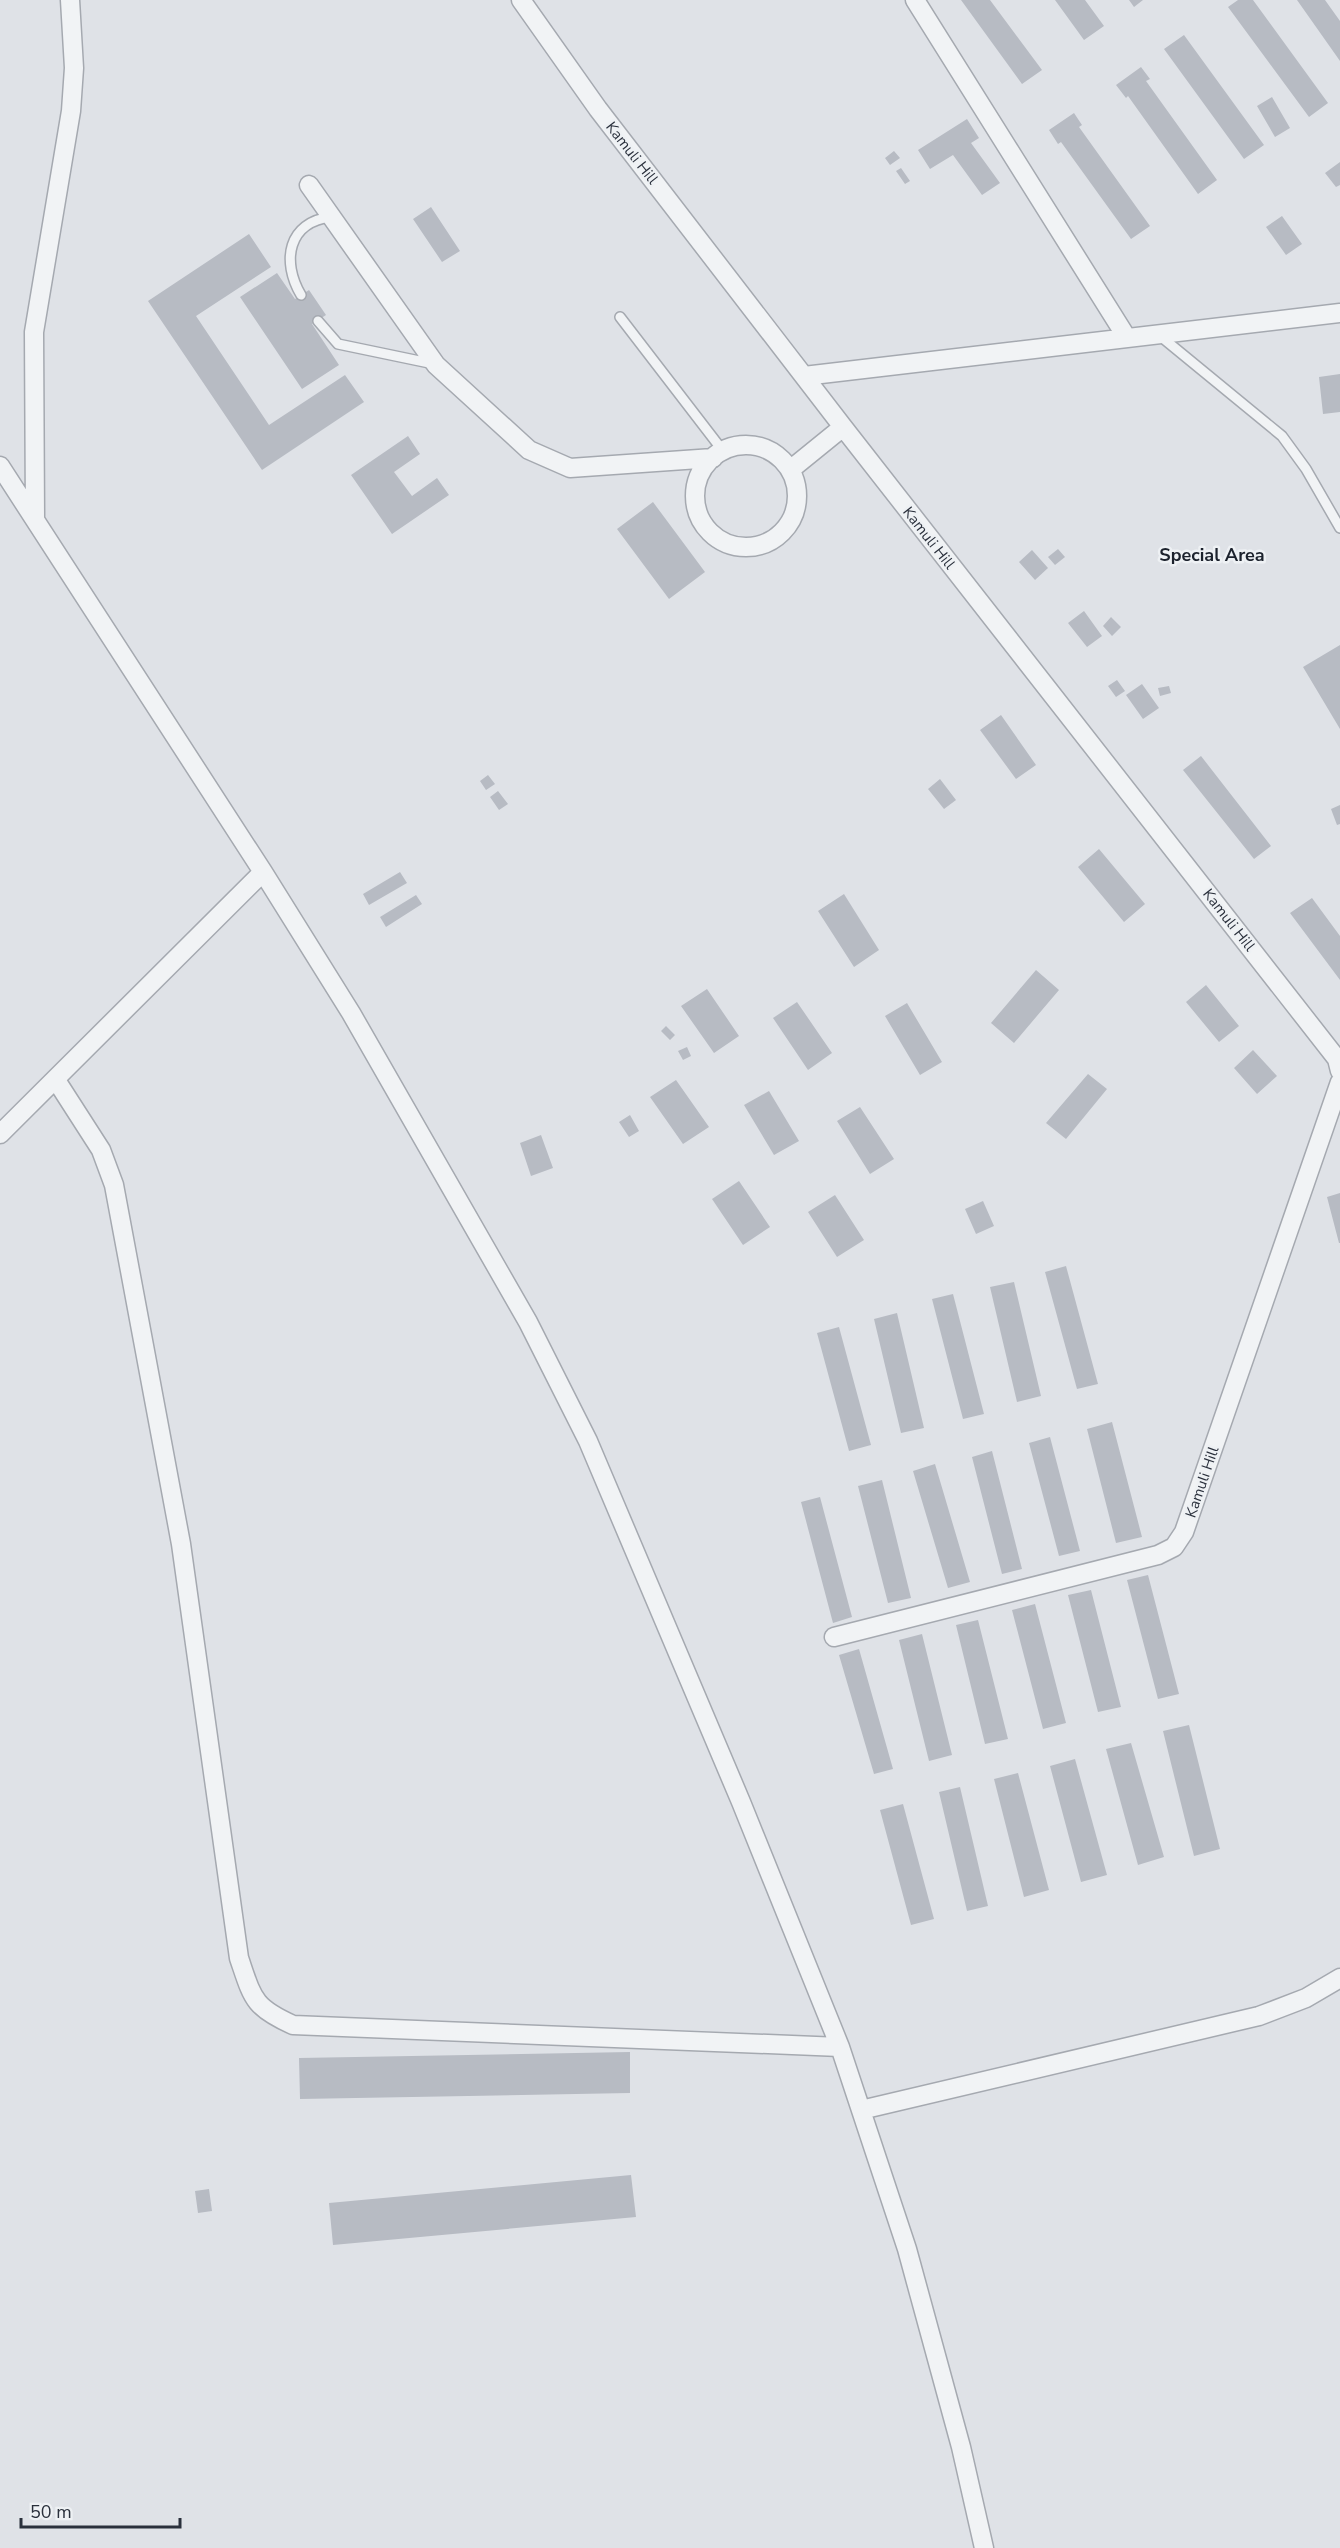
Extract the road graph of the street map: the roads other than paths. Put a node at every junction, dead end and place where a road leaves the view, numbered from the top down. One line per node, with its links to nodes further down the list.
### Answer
1 (70, 0): 18 (street)
2 (521, 0): 13 (street, Kamuli Hill)
3 (915, 0): 11 (street)
4 (309, 185): 5 (street)
5 (331, 217): 6 (lane); 12 (street)
6 (301, 295)
7 (1340, 313): 10 (street)
8 (620, 317): 15 (lane)
9 (318, 321): 12 (lane)
10 (1159, 335): 11 (street); 19 (lane)
11 (1127, 338): 13 (street)
12 (436, 365): 15 (street)
13 (804, 376): 14 (street, Kamuli Hill)
14 (843, 427): 17 (street); 21 (street, Kamuli Hill)
15 (718, 455): 17 (street); 17 (street)
16 (0, 466): 18 (street)
17 (790, 470)
18 (35, 518): 20 (street)
19 (1340, 528)
20 (263, 872): 22 (street); 27 (street)
21 (1340, 1071)
22 (56, 1080): 24 (street); 27 (street)
23 (1340, 1082): 25 (street, Kamuli Hill)
24 (0, 1134)
25 (834, 1637)
26 (1340, 1978): 28 (street)
27 (840, 2047): 28 (street)
28 (861, 2110): 29 (street)
29 (984, 2548)

